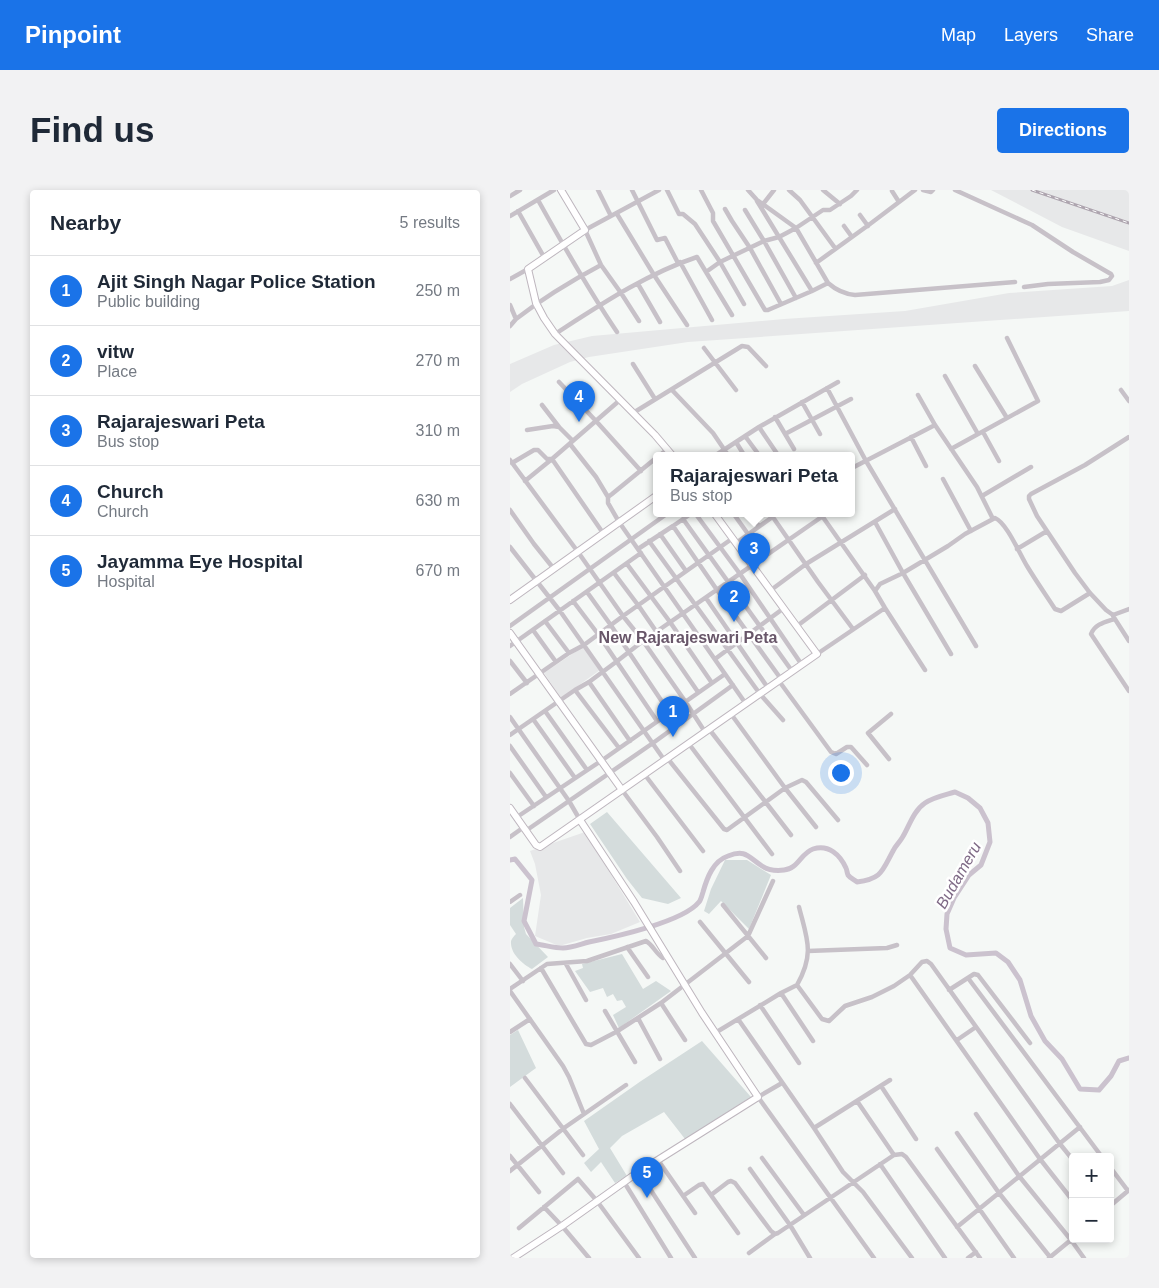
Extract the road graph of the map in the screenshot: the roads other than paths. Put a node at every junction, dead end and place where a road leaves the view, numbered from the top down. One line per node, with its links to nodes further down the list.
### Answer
1 (520, 190): 19 (street)
2 (554, 190): 20 (street)
3 (561, 190): 37 (street)
4 (598, 190): 32 (street)
5 (632, 190): 22 (street)
6 (659, 190): 22 (street)
7 (667, 190): 46 (street)
8 (702, 190): 44 (street)
9 (748, 190): 21 (street)
10 (774, 190): 24 (street)
11 (789, 190): 33 (street)
12 (823, 190): 25 (street)
13 (857, 190): 25 (street)
14 (915, 190): 23 (street)
15 (923, 190): 16 (street)
16 (933, 190)
17 (955, 190): 58 (street)
18 (892, 191): 23 (street)
19 (510, 196)
20 (538, 200): 28 (street); 41 (street)
21 (757, 200): 24 (street); 38 (street)
22 (638, 202): 29 (street); 47 (street)
23 (899, 202): 35 (street)
24 (763, 204): 36 (street)
25 (840, 204): 33 (street)
26 (725, 209): 42 (street)
27 (745, 210): 40 (street)
28 (518, 211): 31 (street); 45 (street)
29 (617, 214): 32 (street); 53 (street)
30 (860, 215): 35 (street)
31 (510, 216)
32 (611, 216): 37 (street)
33 (812, 217): 36 (street); 43 (street)
34 (844, 226): 39 (street)
35 (868, 226): 39 (street)
36 (796, 228): 38 (street); 48 (street)
37 (586, 230): 41 (street); 49 (street)
38 (779, 237): 40 (street); 59 (street)
39 (852, 237): 43 (street)
40 (764, 241): 42 (street); 61 (street)
41 (563, 245): 45 (street); 52 (street)
42 (750, 248): 44 (street); 64 (street)
43 (835, 248): 48 (street)
44 (734, 256): 46 (street); 64 (street)
45 (544, 257): 50 (street)
46 (720, 262): 51 (street); 63 (street)
47 (679, 263): 51 (street); 53 (street); 69 (street)
48 (816, 263): 56 (street)
49 (601, 265): 52 (street); 60 (street)
50 (528, 269): 54 (street); 62 (street)
51 (706, 272): 67 (street)
52 (581, 275): 62 (street); 66 (street)
53 (654, 275): 57 (street); 72 (street)
54 (510, 279)
55 (1015, 282): 56 (street)
56 (828, 283): 59 (street)
57 (638, 284): 60 (street); 71 (street)
58 (1024, 288)
59 (812, 291): 61 (street)
60 (621, 293): 66 (street); 70 (street)
61 (796, 298): 64 (street)
62 (536, 303): 68 (street); 75 (street)
63 (744, 304)
64 (781, 304)
65 (510, 305): 68 (street)
66 (599, 306): 74 (street); 75 (street)
67 (732, 315)
68 (516, 319): 73 (street)
69 (712, 320)
70 (639, 321)
71 (660, 322)
72 (687, 325)
73 (510, 326)
74 (617, 332)
75 (555, 334): 92 (street)
76 (1007, 338): 99 (street)
77 (704, 348): 79 (street)
78 (633, 364): 90 (street)
79 (715, 364): 80 (street); 86 (street); 87 (street)
80 (766, 366)
81 (975, 366): 99 (street)
82 (945, 376): 106 (street)
83 (559, 382): 101 (street)
84 (838, 382): 85 (street)
85 (827, 388): 94 (street); 96 (street)
86 (672, 390): 90 (street); 116 (street)
87 (736, 390)
88 (1121, 390): 93 (street)
89 (918, 395): 102 (street)
90 (655, 399): 97 (street)
91 (851, 399): 96 (street)
92 (620, 400): 97 (street); 101 (street)
93 (1129, 401)
94 (802, 402): 98 (street); 100 (street)
95 (542, 405): 103 (street)
96 (837, 406): 100 (street); 124 (street)
97 (633, 414): 117 (street)
98 (775, 417): 104 (street); 107 (street)
99 (1007, 418): 106 (street)
100 (812, 420): 107 (street); 108 (street)
101 (596, 421): 113 (street); 130 (street)
102 (935, 425): 110 (street); 115 (street)
103 (559, 427): 105 (street); 113 (street)
104 (758, 427): 109 (street); 121 (street)
105 (527, 430)
106 (980, 433): 115 (street); 125 (street)
107 (785, 434): 114 (street)
108 (820, 434)
109 (745, 436): 112 (street); 120 (street)
110 (911, 437): 124 (street); 128 (street)
111 (1129, 437): 155 (street)
112 (736, 442): 116 (street); 119 (street)
113 (572, 443): 122 (street); 134 (street)
114 (794, 449)
115 (951, 449): 133 (street)
116 (724, 450): 118 (street)
117 (670, 452)
118 (721, 452)
119 (742, 452)
120 (757, 452)
121 (776, 452)
122 (552, 460): 126 (street); 132 (street); 156 (street)
123 (653, 461): 130 (street)
124 (866, 461): 127 (street); 137 (street)
125 (999, 461)
126 (511, 462): 132 (street)
127 (855, 466)
128 (926, 466)
129 (1031, 467): 133 (street)
130 (641, 471): 134 (street)
131 (943, 479): 154 (street)
132 (525, 481): 168 (street)
133 (982, 496): 149 (street)
134 (608, 497): 150 (street)
135 (653, 498): 150 (street)
136 (510, 510): 176 (street)
137 (895, 510): 151 (street); 171 (street)
138 (662, 517): 159 (street)
139 (686, 517): 148 (street)
140 (696, 517): 165 (street)
141 (717, 517): 160 (street)
142 (736, 517): 158 (street)
143 (752, 517): 153 (street)
144 (769, 517): 153 (street)
145 (772, 517): 161 (street)
146 (818, 517): 161 (street)
147 (824, 517): 163 (street)
148 (683, 519): 152 (street); 170 (street)
149 (992, 519): 154 (street); 167 (street)
150 (619, 522): 156 (street); 159 (street)
151 (875, 522): 163 (street); 180 (street)
152 (673, 526): 157 (street); 172 (street)
153 (759, 526): 158 (street)
154 (971, 531): 171 (street)
155 (1047, 531): 167 (street); 193 (street)
156 (603, 533): 168 (street)
157 (660, 534): 162 (street); 178 (street)
158 (748, 534): 160 (street)
159 (631, 539): 166 (street); 177 (street)
160 (734, 540): 165 (street); 175 (street)
161 (789, 540): 174 (street); 175 (street)
162 (649, 541): 166 (street); 183 (street)
163 (840, 542): 174 (street); 182 (street)
164 (510, 547): 184 (street)
165 (720, 547): 170 (street); 181 (street)
166 (638, 549): 169 (street)
167 (1018, 549): 193 (street)
168 (578, 552): 176 (street); 177 (street)
169 (641, 553): 173 (street); 187 (street)
170 (709, 554): 172 (street); 186 (street)
171 (925, 560): 180 (street); 228 (street)
172 (698, 563): 178 (street); 189 (street)
173 (626, 564): 179 (street); 194 (street)
174 (806, 564): 190 (street); 198 (street)
175 (753, 565): 181 (street); 190 (street)
176 (554, 569): 184 (street)
177 (590, 569): 185 (street); 196 (street)
178 (686, 571): 183 (street)
179 (614, 573): 185 (street); 200 (street)
180 (903, 573): 191 (street); 233 (street)
181 (740, 574): 186 (street); 209 (street)
182 (865, 576): 191 (street); 198 (street)
183 (676, 578): 187 (street); 201 (street)
184 (537, 581): 195 (street); 196 (street)
185 (600, 582): 192 (street); 207 (street)
186 (729, 582): 189 (street); 214 (street)
187 (664, 586): 194 (street); 206 (street)
188 (510, 590): 195 (street)
189 (717, 590): 197 (street); 221 (street)
190 (771, 590): 202 (street)
191 (875, 591): 203 (street)
192 (587, 592): 199 (street); 212 (street)
193 (1090, 593): 208 (street)
194 (651, 596): 200 (street); 211 (street)
195 (512, 598)
196 (550, 598): 205 (street); 213 (street)
197 (706, 598): 201 (street); 225 (street)
198 (832, 600): 215 (street); 216 (street)
199 (573, 601): 205 (street); 220 (street)
200 (638, 605): 207 (street); 218 (street)
201 (696, 605): 206 (street); 229 (street)
202 (784, 608): 209 (street); 215 (street)
203 (885, 608): 216 (street); 239 (street)
204 (1129, 609): 208 (street)
205 (560, 611): 210 (street); 226 (street)
206 (683, 614): 211 (street); 234 (street)
207 (622, 616): 212 (street); 222 (street)
208 (1113, 617): 223 (street); 251 (street)
209 (770, 618): 214 (street); 238 (street)
210 (545, 621): 217 (street); 230 (street)
211 (670, 622): 218 (street); 247 (street)
212 (610, 624): 220 (street); 231 (street)
213 (510, 626)
214 (759, 626): 221 (street); 241 (street)
215 (797, 626): 232 (street)
216 (853, 629): 232 (street)
217 (532, 630): 224 (street); 236 (street)
218 (657, 632): 222 (street); 253 (street)
219 (510, 633): 224 (street)
220 (598, 634): 226 (street); 237 (street)
221 (748, 634): 225 (street); 244 (street)
222 (643, 641): 231 (street); 256 (street)
223 (1129, 641)
224 (516, 642): 227 (street); 242 (street)
225 (737, 642): 229 (street); 249 (street)
226 (584, 645): 230 (street); 240 (street)
227 (510, 646)
228 (976, 646)
229 (727, 650): 234 (street); 254 (street)
230 (569, 653): 236 (street)
231 (629, 653): 237 (street); 259 (street)
232 (817, 654): 238 (street)
233 (951, 654)
234 (715, 658): 243 (street)
235 (510, 661): 246 (street)
236 (556, 662): 242 (street)
237 (616, 662): 240 (street); 265 (street)
238 (802, 665): 241 (street)
239 (925, 670)
240 (603, 672): 245 (street); 268 (street)
241 (792, 672): 244 (street)
242 (539, 674): 246 (street); 255 (street)
243 (725, 674): 247 (street); 248 (street)
244 (780, 680): 249 (street); 279 (street)
245 (589, 682): 250 (street); 271 (street)
246 (527, 683): 252 (street)
247 (712, 683): 253 (street)
248 (733, 685): 257 (street); 260 (street)
249 (768, 688): 254 (street)
250 (575, 690): 255 (street); 275 (street)
251 (1129, 691)
252 (511, 692)
253 (698, 692): 256 (street)
254 (760, 694): 257 (street); 266 (street)
255 (559, 701): 258 (street); 278 (street)
256 (685, 701): 259 (street); 260 (street)
257 (746, 704): 261 (street)
258 (546, 711): 264 (street); 280 (street)
259 (669, 712): 265 (street)
260 (694, 714): 269 (street); 272 (street)
261 (731, 714): 269 (street); 286 (street)
262 (891, 714): 277 (street)
263 (510, 717): 267 (street)
264 (533, 719): 267 (street); 284 (street)
265 (657, 720): 268 (street)
266 (783, 720)
267 (518, 729): 270 (street); 285 (street)
268 (643, 730): 271 (street); 272 (street)
269 (707, 731): 273 (street); 290 (street)
270 (510, 735)
271 (630, 741): 275 (street)
272 (653, 743): 276 (street); 282 (street)
273 (689, 744): 276 (street); 294 (street)
274 (510, 746): 288 (street)
275 (619, 748): 278 (street)
276 (666, 760): 283 (street); 294 (street)
277 (889, 760)
278 (601, 761): 280 (street); 282 (street)
279 (867, 765)
280 (587, 770): 284 (street)
281 (510, 773): 291 (street)
282 (610, 773): 287 (street); 289 (street)
283 (645, 775): 287 (street); 301 (street)
284 (575, 778): 285 (street)
285 (560, 788): 288 (street); 289 (street)
286 (785, 788): 290 (street); 296 (street); 297 (street)
287 (622, 790): 295 (street); 303 (street)
288 (546, 797): 291 (street)
289 (569, 801): 295 (street); 298 (street)
290 (765, 802): 294 (street); 299 (street)
291 (534, 806): 293 (street)
292 (510, 808): 293 (street)
293 (517, 817): 298 (street)
294 (745, 817): 302 (street)
295 (580, 820): 298 (street); 315 (street)
296 (838, 820)
297 (816, 827)
298 (526, 829): 300 (street)
299 (791, 835)
300 (510, 837)
301 (703, 851)
302 (772, 854)
303 (680, 872)
304 (773, 881): 310 (street)
305 (520, 895): 306 (street)
306 (510, 902)
307 (723, 905): 310 (street)
308 (799, 907): 313 (street)
309 (700, 922): 314 (street)
310 (748, 936): 314 (street); 316 (street)
311 (897, 945): 313 (street)
312 (628, 947): 315 (street); 318 (street); 321 (street)
313 (808, 951): 326 (street)
314 (725, 954): 324 (street); 325 (street)
315 (665, 956): 325 (street)
316 (766, 958)
317 (510, 964): 323 (street)
318 (566, 964): 319 (street); 330 (street)
319 (540, 968): 323 (street); 339 (street)
320 (910, 975): 326 (street); 328 (street); 342 (street)
321 (648, 977)
322 (968, 978): 328 (street); 344 (street); 360 (street)
323 (523, 980): 327 (street)
324 (748, 982)
325 (684, 985): 331 (street); 340 (street)
326 (797, 985): 329 (street)
327 (510, 990): 335 (street)
328 (949, 990): 337 (street)
329 (781, 993): 332 (street); 343 (street)
330 (586, 1000)
331 (661, 1003): 334 (street); 341 (street)
332 (760, 1005): 336 (street); 347 (street)
333 (605, 1011): 339 (street)
334 (638, 1018): 339 (street); 345 (street)
335 (530, 1019): 338 (street); 356 (street)
336 (738, 1019): 340 (street); 350 (street)
337 (976, 1027): 342 (street); 363 (street)
338 (510, 1032)
339 (616, 1032): 346 (street)
340 (715, 1033): 353 (street)
341 (685, 1040)
342 (957, 1040): 373 (street)
343 (813, 1041)
344 (1030, 1043)
345 (660, 1059)
346 (635, 1062)
347 (798, 1063)
348 (525, 1078): 358 (street)
349 (890, 1080): 352 (street)
350 (782, 1083): 353 (street); 359 (street)
351 (626, 1086): 356 (street)
352 (881, 1086): 354 (street); 362 (street)
353 (758, 1097): 372 (street); 389 (street)
354 (857, 1101): 359 (street); 368 (street)
355 (510, 1104): 364 (street)
356 (584, 1114): 358 (street)
357 (976, 1114): 381 (street)
358 (564, 1128): 364 (street); 367 (street)
359 (814, 1128): 383 (street)
360 (1080, 1128): 363 (street); 366 (street)
361 (957, 1133): 386 (street)
362 (916, 1139)
363 (1060, 1144): 369 (street); 373 (street)
364 (541, 1146): 375 (street); 380 (street)
365 (937, 1148): 394 (street)
366 (1099, 1153)
367 (583, 1155)
368 (894, 1155): 374 (street); 399 (street)
369 (1069, 1155)
370 (510, 1156): 375 (street)
371 (762, 1158): 396 (street)
372 (658, 1160): 378 (street); 387 (street)
373 (1040, 1160): 381 (street); 390 (street)
374 (880, 1164): 383 (street); 417 (street)
375 (517, 1165): 377 (street); 385 (street)
376 (750, 1170): 397 (street)
377 (510, 1171)
378 (639, 1172): 382 (street); 413 (street)
379 (1114, 1172): 384 (street)
380 (563, 1173)
381 (1020, 1176): 386 (street); 403 (street)
382 (624, 1182): 391 (street); 412 (street)
383 (853, 1182): 389 (street); 416 (street)
384 (1128, 1190): 392 (street)
385 (539, 1192)
386 (999, 1193): 394 (street); 409 (street)
387 (683, 1196): 388 (street); 395 (street)
388 (712, 1196): 401 (street); 402 (street)
389 (830, 1198): 396 (street); 415 (street)
390 (1071, 1198)
391 (597, 1201): 393 (street); 398 (street); 411 (street)
392 (1114, 1202)
393 (544, 1207): 398 (street); 400 (street)
394 (979, 1209): 399 (street); 420 (street)
395 (695, 1212)
396 (804, 1215): 397 (street)
397 (790, 1225): 402 (street); 414 (street)
398 (562, 1226): 408 (street); 410 (street)
399 (957, 1227): 406 (street)
400 (519, 1228)
401 (738, 1233)
402 (775, 1234): 407 (street)
403 (1069, 1235)
404 (1069, 1241): 409 (street)
405 (1075, 1243): 421 (street)
406 (976, 1252): 418 (street); 419 (street)
407 (750, 1253)
408 (518, 1257)
409 (1049, 1257)
410 (589, 1258)
411 (639, 1258)
412 (671, 1258)
413 (695, 1258)
414 (810, 1258)
415 (874, 1258)
416 (912, 1258)
417 (945, 1258)
418 (968, 1258)
419 (980, 1258)
420 (1014, 1258)
421 (1084, 1258)

